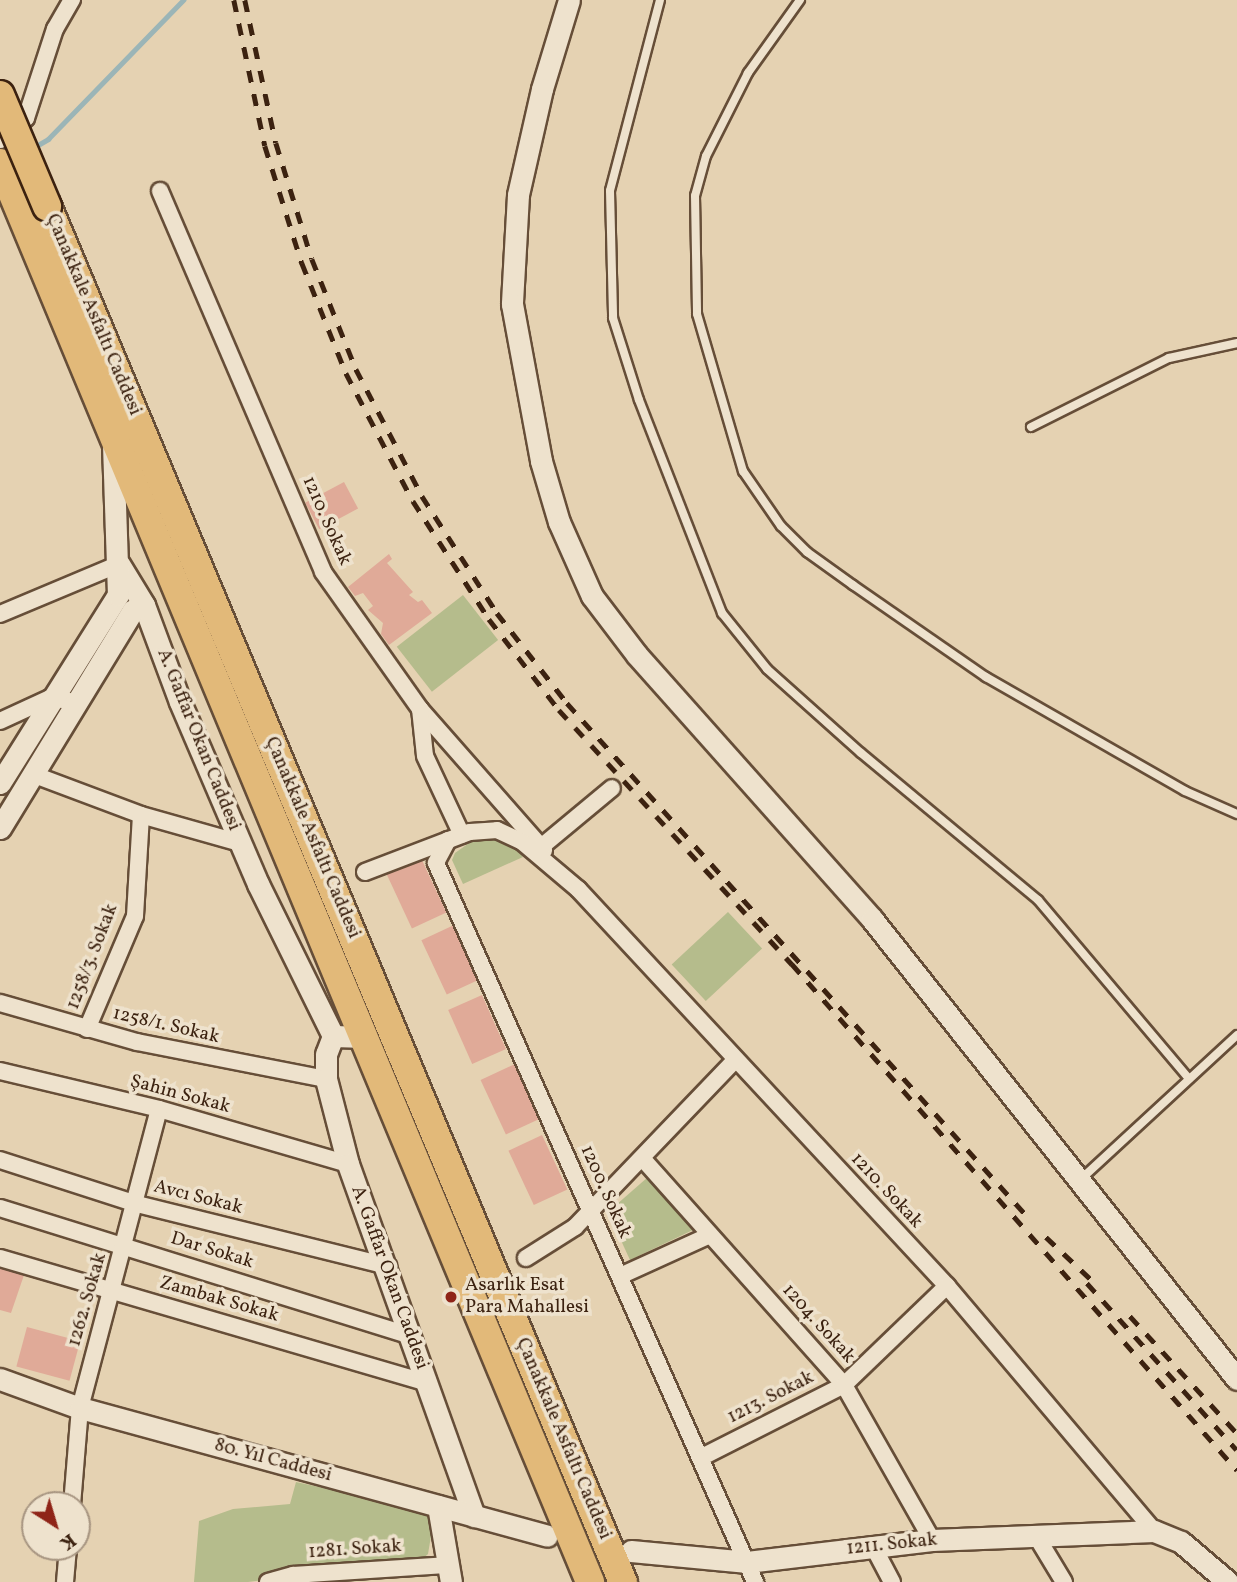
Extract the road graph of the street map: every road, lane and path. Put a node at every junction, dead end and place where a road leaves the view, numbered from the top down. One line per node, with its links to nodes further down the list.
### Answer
1 (72, 0): 6 (street)
2 (569, 0): 44 (street)
3 (660, 0): 39 (lane)
4 (800, 0): 23 (lane)
5 (0, 95): 9 (highway, Çanakkale Asfaltı Caddesi, bridge)
6 (0, 140)
7 (0, 163): 9 (highway, Çanakkale Asfaltı Caddesi)
8 (160, 191): 18 (street, 1210. Sokak)
9 (35, 211): 12 (highway, Çanakkale Asfaltı Caddesi); 80 (highway, Çanakkale Asfaltı Caddesi)
10 (1237, 343): 11 (lane)
11 (1031, 427)
12 (112, 432): 13 (street); 35 (highway, Çanakkale Asfaltı Caddesi)
13 (119, 564): 14 (street); 15 (street)
14 (132, 603): 16 (street); 17 (street); 27 (street, A. Gaffar Okan Caddesi)
15 (0, 614)
16 (50, 698): 17 (street); 19 (street); 21 (street)
17 (75, 702): 20 (street)
18 (419, 709): 26 (street); 28 (street, 1210. Sokak)
19 (0, 721)
20 (32, 774): 24 (street); 25 (street)
21 (0, 783)
22 (612, 788): 28 (street)
23 (1237, 814)
24 (141, 815): 27 (street); 32 (street, 1258/3. Sokak)
25 (0, 828)
26 (455, 838): 29 (street, 1210. Sokak); 30 (street, 1210. Sokak); 47 (street, 1200. Sokak)
27 (240, 843): 34 (street, A. Gaffar Okan Caddesi)
28 (541, 847): 30 (street, 1210. Sokak)
29 (365, 872)
30 (578, 889): 36 (street, 1210. Sokak)
31 (0, 1003): 32 (street, 1258/1. Sokak)
32 (87, 1029): 38 (street, 1258/1. Sokak)
33 (1237, 1035): 39 (lane)
34 (333, 1036): 35 (street); 38 (street, A. Gaffar Okan Caddesi)
35 (365, 1037): 79 (highway, Çanakkale Asfaltı Caddesi)
36 (735, 1060): 41 (street); 54 (street, 1210. Sokak)
37 (0, 1071): 40 (street, Şahin Sokak)
38 (326, 1079): 43 (street, A. Gaffar Okan Caddesi)
39 (1189, 1079): 44 (lane)
40 (159, 1109): 43 (street, Şahin Sokak); 45 (street, 1262. Sokak)
41 (642, 1158): 47 (street); 48 (street, 1204. Sokak)
42 (0, 1160): 45 (street, Avcı Sokak)
43 (348, 1164): 52 (street, A. Gaffar Okan Caddesi)
44 (1080, 1180): 58 (street)
45 (137, 1204): 49 (street, 1262. Sokak); 52 (street, Avcı Sokak)
46 (0, 1208): 49 (street, Dar Sokak)
47 (591, 1212): 51 (street); 53 (street, 1200. Sokak)
48 (710, 1235): 53 (street); 60 (street, 1204. Sokak)
49 (126, 1246): 55 (street, 1262. Sokak); 56 (street, Dar Sokak)
50 (0, 1258): 55 (street, Zambak Sokak)
51 (526, 1258)
52 (388, 1266): 56 (street, A. Gaffar Okan Caddesi)
53 (620, 1276): 62 (street, 1200. Sokak)
54 (947, 1286): 60 (street, 1213. Sokak); 66 (street, 1210. Sokak)
55 (111, 1291): 59 (street, Zambak Sokak); 61 (street, 1262. Sokak)
56 (412, 1336): 59 (street, A. Gaffar Okan Caddesi)
57 (0, 1379): 61 (street, 80. Yıl Caddesi)
58 (1237, 1379)
59 (427, 1383): 65 (street, A. Gaffar Okan Caddesi)
60 (844, 1385): 62 (street, 1213. Sokak); 69 (street, 1204. Sokak)
61 (80, 1408): 63 (street, 1262. Sokak); 64 (street, 80. Yıl Caddesi)
62 (702, 1457): 73 (street, 1200. Sokak)
63 (73, 1491)
64 (438, 1506): 65 (street, 80. Yıl Caddesi); 74 (street)
65 (474, 1516): 68 (street, 80. Yıl Caddesi)
66 (1154, 1531): 67 (street, 1211. Sokak); 75 (street)
67 (1035, 1534): 69 (street, 1211. Sokak); 83 (street)
68 (547, 1536)
69 (932, 1540): 70 (street, 1211. Sokak)
70 (873, 1546): 73 (street, 1211. Sokak); 82 (street)
71 (631, 1551): 73 (street, 1211. Sokak)
72 (67, 1561): 77 (street)
73 (747, 1562): 81 (street, 1200. Sokak)
74 (448, 1573): 76 (street, 1281. Sokak)
75 (1210, 1574): 84 (street)
76 (295, 1578): 78 (street, 1281. Sokak)
77 (65, 1582)
78 (268, 1582)
79 (590, 1582)
80 (623, 1582)
81 (755, 1582)
82 (892, 1582)
83 (1064, 1582)
84 (1228, 1582)

